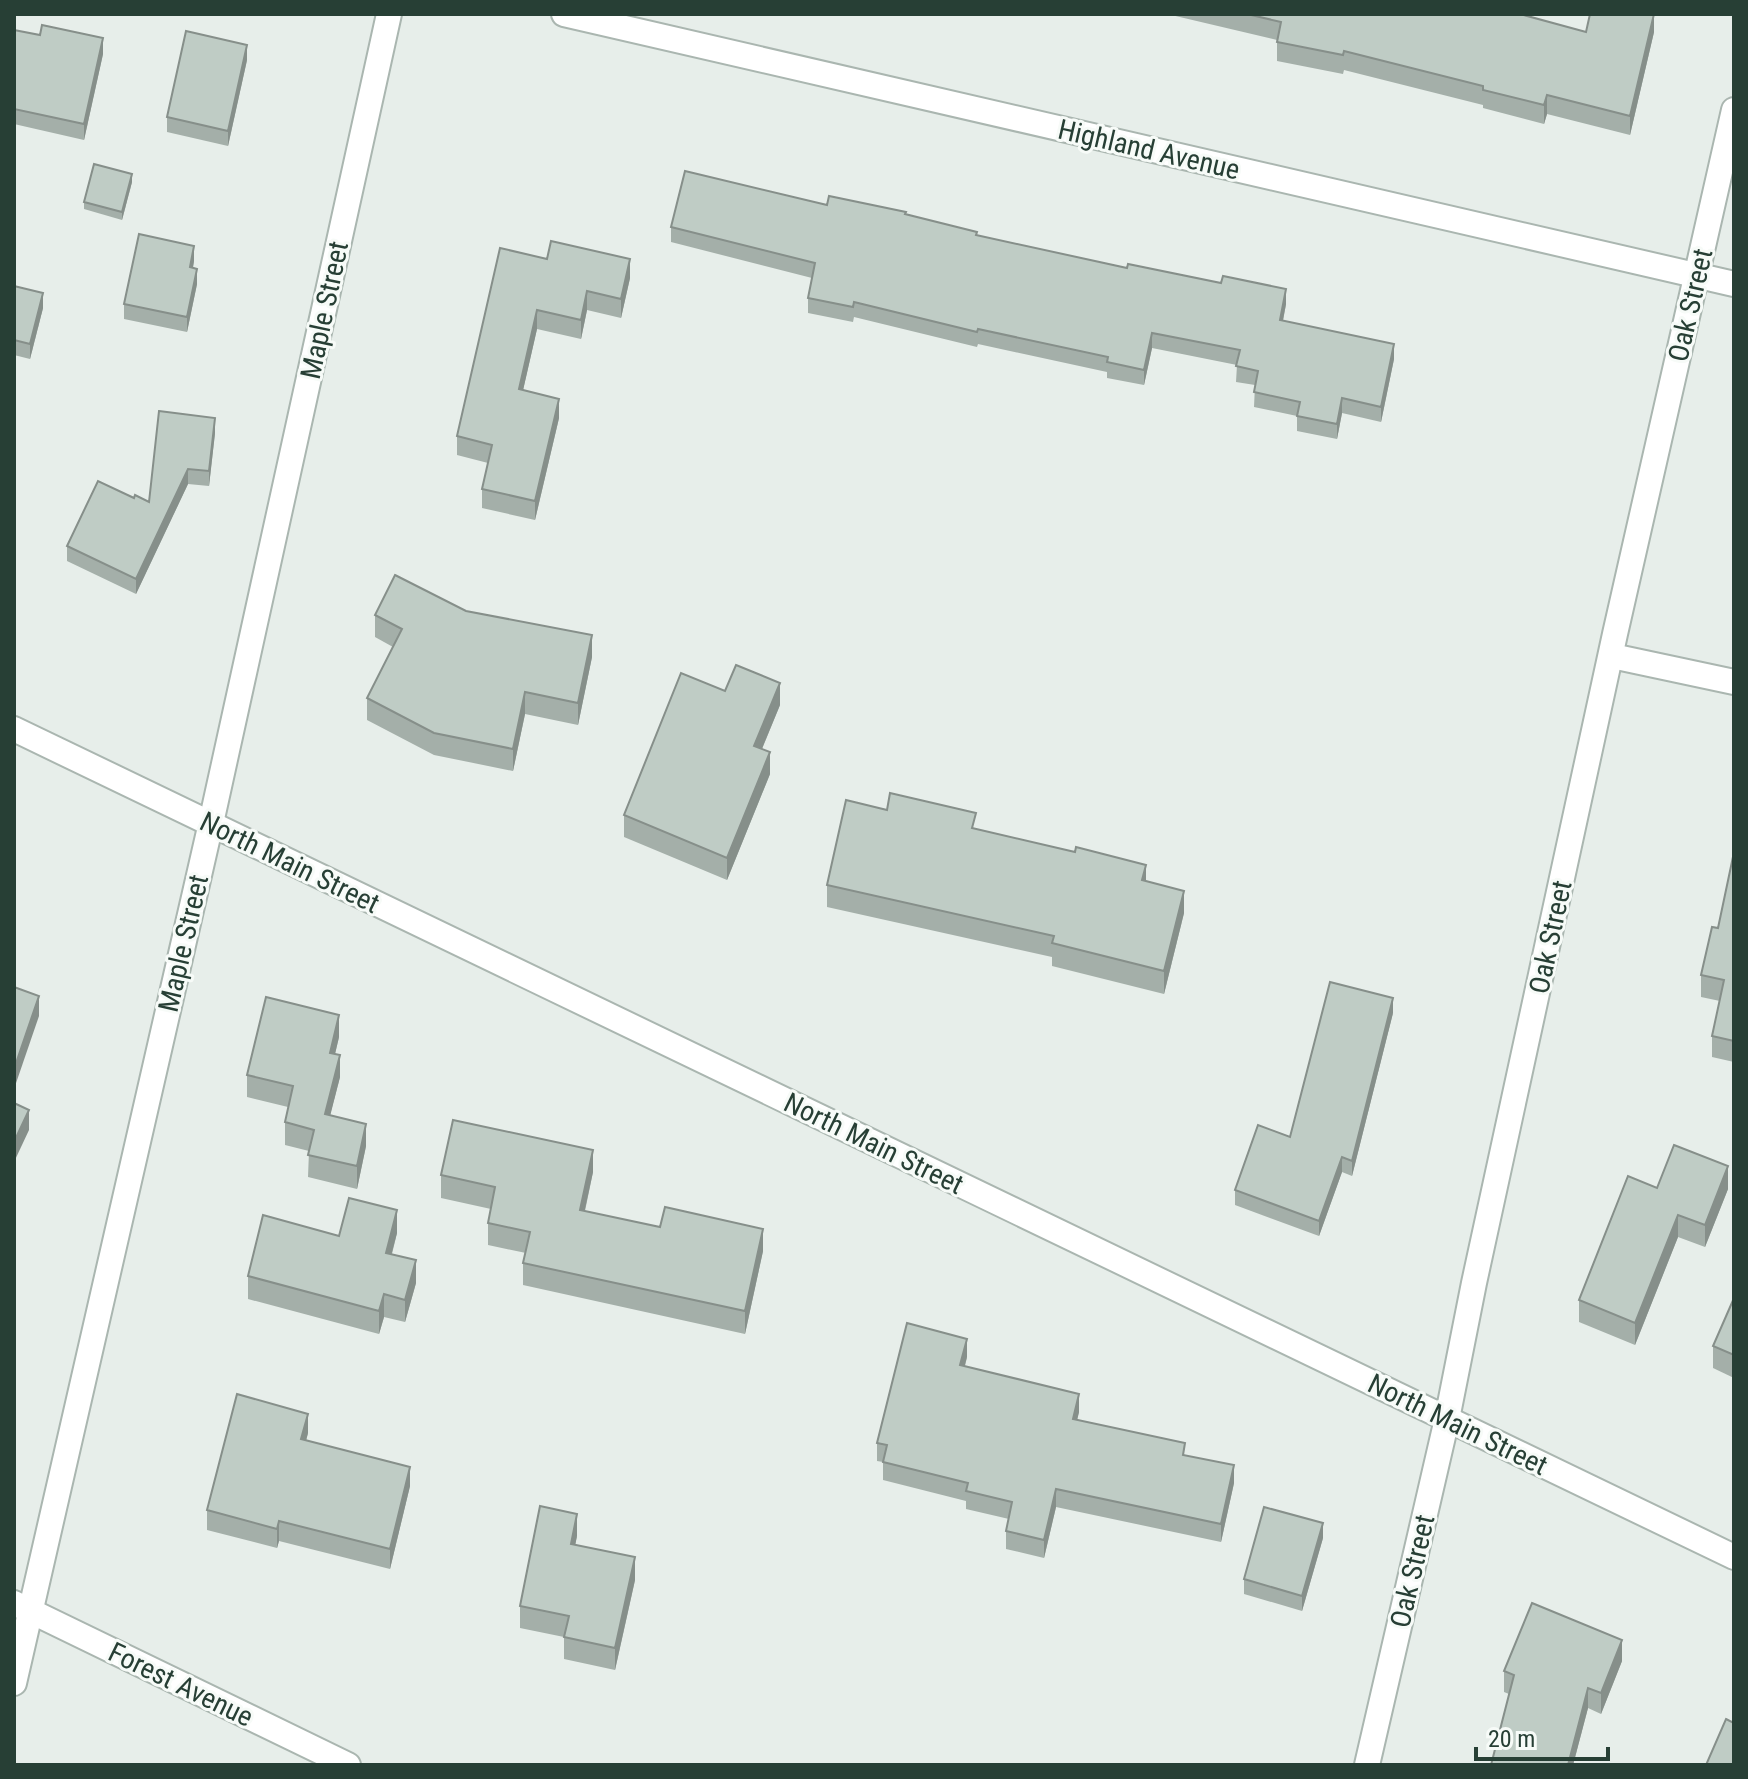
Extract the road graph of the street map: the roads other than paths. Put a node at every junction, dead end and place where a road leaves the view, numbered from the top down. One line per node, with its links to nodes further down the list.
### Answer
1 (389, 14): 9 (street, Maple Street)
2 (564, 14): 4 (street, Highland Avenue)
3 (1734, 110): 4 (street, Oak Street)
4 (1697, 275): 5 (street, Highland Avenue); 6 (street, Oak Street)
5 (1734, 284)
6 (1612, 656): 7 (street); 10 (street, Oak Street)
7 (1734, 682)
8 (14, 729): 9 (street, North Main Street)
9 (211, 823): 10 (street, North Main Street); 12 (street, Maple Street)
10 (1447, 1419): 11 (street, North Main Street); 15 (street, Oak Street)
11 (1734, 1557)
12 (22, 1607): 13 (street, Maple Street); 14 (street, Forest Avenue)
13 (14, 1683)
14 (348, 1765)
15 (1367, 1765)

